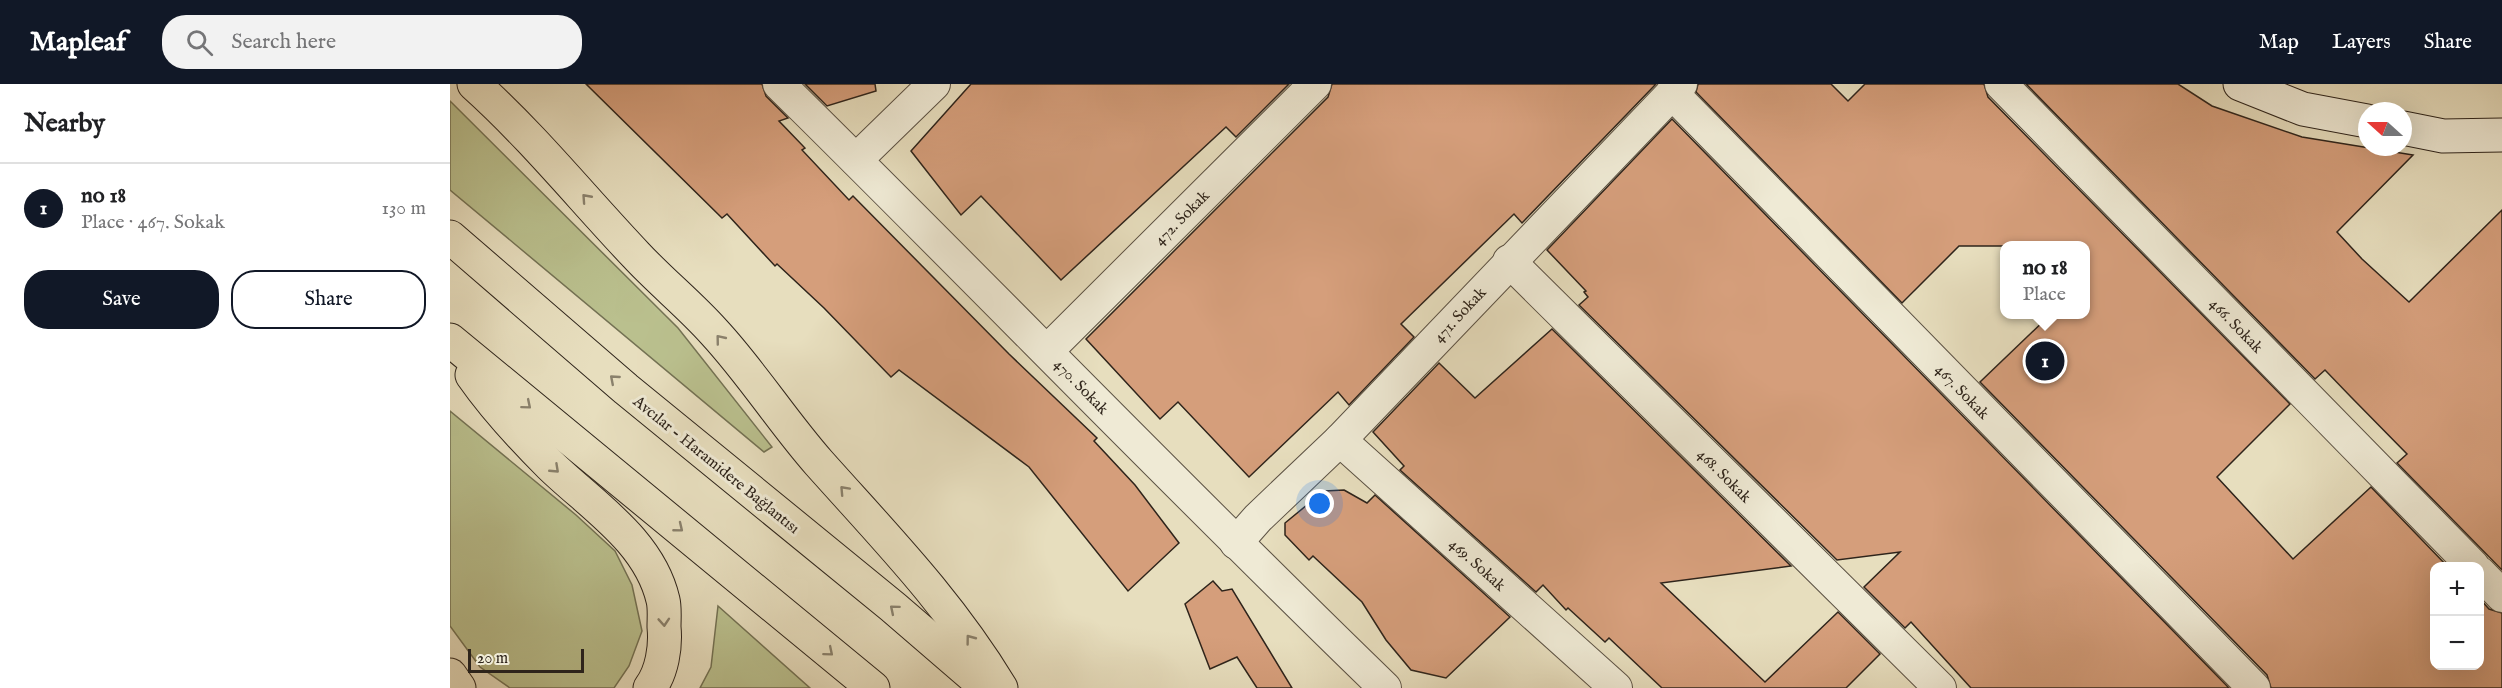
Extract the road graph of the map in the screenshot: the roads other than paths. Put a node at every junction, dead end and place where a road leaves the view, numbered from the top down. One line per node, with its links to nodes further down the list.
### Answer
1 (474, 84): 26 (highway, one-way to 1)
2 (780, 84): 11 (street, 470. Sokak)
3 (934, 84): 11 (street)
4 (1315, 84): 15 (street, 472. Sokak)
5 (2001, 84): 18 (street, 466. Sokak)
6 (2240, 84): 8 (street)
7 (1676, 89): 13 (street, 471. Sokak); 30 (street, 467. Sokak)
8 (2358, 119)
9 (2412, 130): 10 (street)
10 (2502, 135)
11 (856, 160): 15 (street, 470. Sokak)
12 (450, 237): 25 (highway, Avcılar - Haramidere Bağlantısı, one-way to 12)
13 (1509, 261): 16 (street, 471. Sokak); 29 (street, 468. Sokak)
14 (450, 342): 23 (highway, one-way to 23); 24 (highway, one-way to 24)
15 (1047, 351): 17 (street, 470. Sokak)
16 (1340, 440): 17 (street, 471. Sokak); 28 (street, 469. Sokak)
17 (1236, 543): 27 (street, 470. Sokak)
18 (2468, 562)
19 (2484, 577): 20 (street)
20 (2502, 596)
21 (450, 675): 22 (highway)
22 (459, 688)
23 (650, 688)
24 (873, 688)
25 (987, 688)
26 (1001, 688)
27 (1385, 688)
28 (1616, 688)
29 (1940, 688)
30 (2254, 688)

